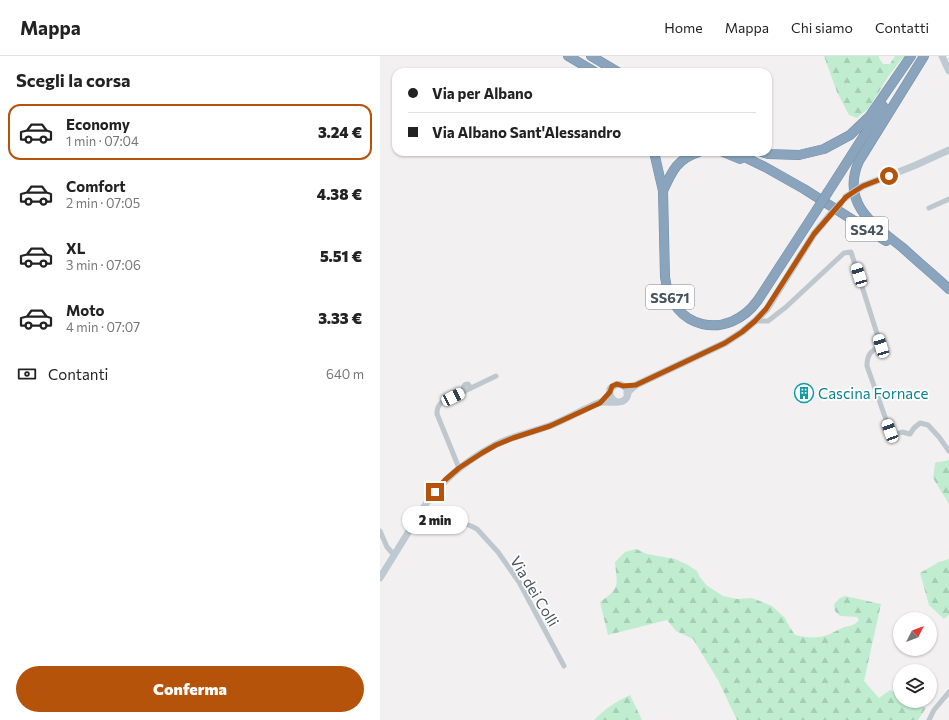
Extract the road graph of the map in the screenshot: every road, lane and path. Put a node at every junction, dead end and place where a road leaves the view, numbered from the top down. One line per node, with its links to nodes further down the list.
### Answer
1 (561, 56): 8 (highway)
2 (568, 56): 9 (highway)
3 (591, 56): 10 (highway)
4 (911, 56): 13 (highway)
5 (916, 56): 21 (highway, SS671, bridge)
6 (924, 56): 24 (highway)
7 (942, 56): 11 (street)
8 (580, 68)
9 (588, 68)
10 (611, 68)
11 (949, 71)
12 (949, 150): 26 (street, bridge)
13 (772, 154)
14 (655, 156): 21 (highway, SS671)
15 (690, 156): 21 (highway)
16 (733, 156): 20 (highway)
17 (742, 156): 19 (highway, SS42)
18 (750, 156): 19 (highway)
19 (765, 167): 20 (highway, SS42)
20 (804, 189): 24 (highway, SS42)
21 (664, 191)
22 (949, 199): 23 (street)
23 (929, 208)
24 (929, 270): 25 (highway, SS42)
25 (949, 289)
26 (755, 321): 28 (street); 34 (street)
27 (496, 376): 35 (street)
28 (636, 385): 29 (street); 31 (street)
29 (623, 386): 30 (street); 31 (street)
30 (610, 392): 32 (street); 33 (street)
31 (627, 393): 32 (street)
32 (615, 401): 33 (street)
33 (600, 403): 35 (street)
34 (949, 451)
35 (459, 468): 36 (street)
36 (411, 527): 38 (street); 40 (street, Via dei Colli)
37 (380, 531): 38 (street)
38 (394, 555): 39 (street)
39 (380, 578)
40 (564, 666)
41 (949, 692): 42 (street)
42 (930, 720)

